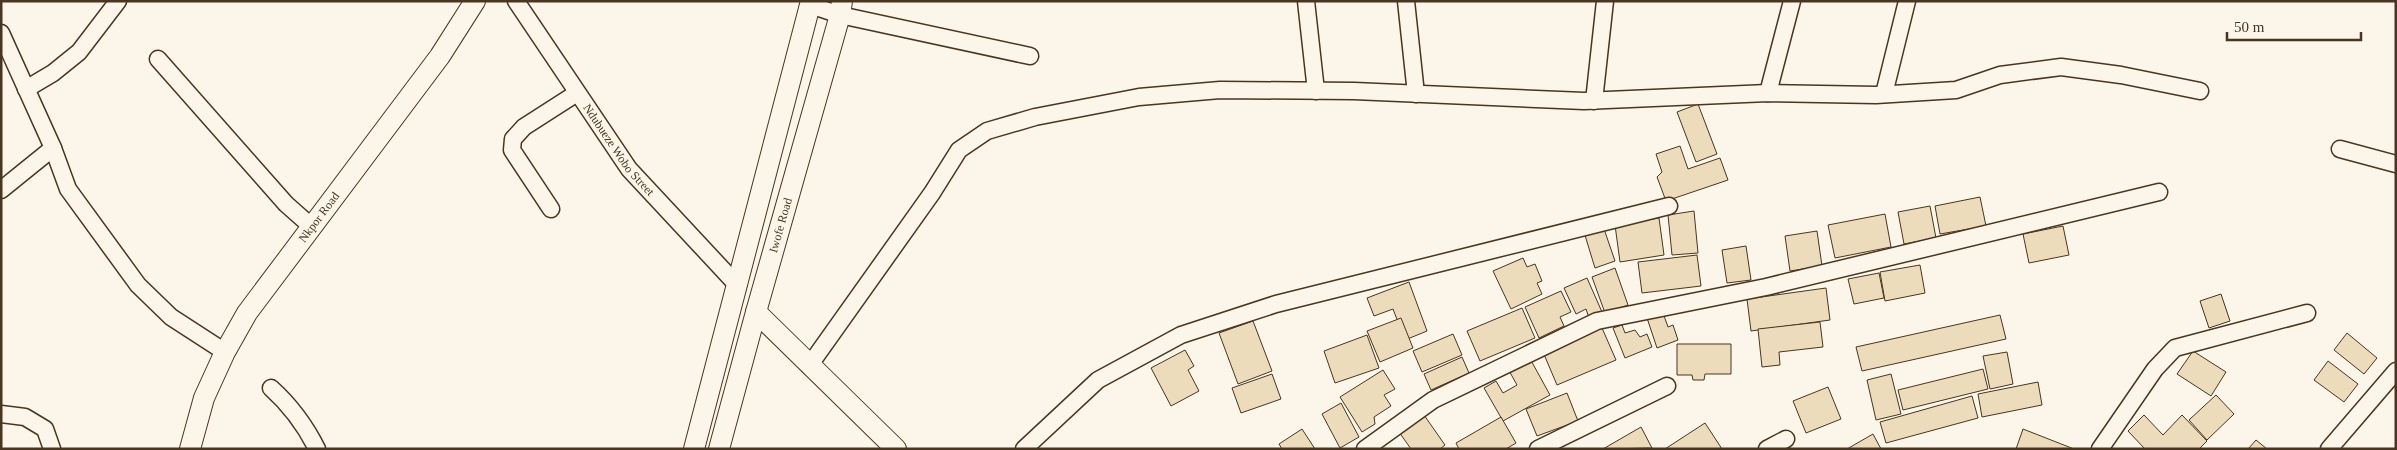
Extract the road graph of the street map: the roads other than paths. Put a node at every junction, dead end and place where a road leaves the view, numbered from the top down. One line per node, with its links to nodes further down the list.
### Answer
1 (118, 1): 14 (street)
2 (475, 1): 29 (street, Nkpor Road)
3 (516, 1): 17 (street, Ndubueze Wobo Street)
4 (1306, 1): 16 (street)
5 (1406, 1): 19 (street)
6 (1605, 1): 21 (street)
7 (1792, 1): 18 (street)
8 (1907, 1): 20 (street)
9 (810, 3): 10 (street); 30 (street, Iwofe Road)
10 (841, 8): 12 (street); 31 (street, Iwofe Road)
11 (1, 33): 14 (street)
12 (1030, 56)
13 (158, 59): 29 (street)
14 (26, 89): 22 (street)
15 (2200, 90): 20 (street)
16 (1316, 91): 19 (street); 34 (street)
17 (577, 92): 28 (street); 30 (street, Ndubueze Wobo Street)
18 (1768, 93): 20 (street); 21 (street)
19 (1416, 94): 21 (street)
20 (1884, 94)
21 (1594, 101)
22 (53, 148): 25 (street); 33 (street)
23 (2340, 149): 24 (street)
24 (2396, 164)
25 (1, 190)
26 (2159, 192): 47 (street)
27 (1669, 206): 46 (street)
28 (551, 209)
29 (312, 227): 33 (street, Nkpor Road)
30 (738, 286): 43 (street, Iwofe Road)
31 (756, 312): 34 (street); 44 (street, Iwofe Road)
32 (2307, 314): 50 (street)
33 (225, 352): 41 (street, Nkpor Road)
34 (809, 366): 45 (street)
35 (2396, 371): 51 (street)
36 (1667, 386): 48 (street)
37 (271, 388): 42 (street)
38 (1, 414): 40 (street)
39 (1786, 439): 49 (street)
40 (52, 449)
41 (190, 449)
42 (317, 449)
43 (694, 449)
44 (719, 449)
45 (896, 449)
46 (1024, 449)
47 (1365, 449)
48 (1538, 449)
49 (1767, 449)
50 (2100, 449)
51 (2329, 449)

